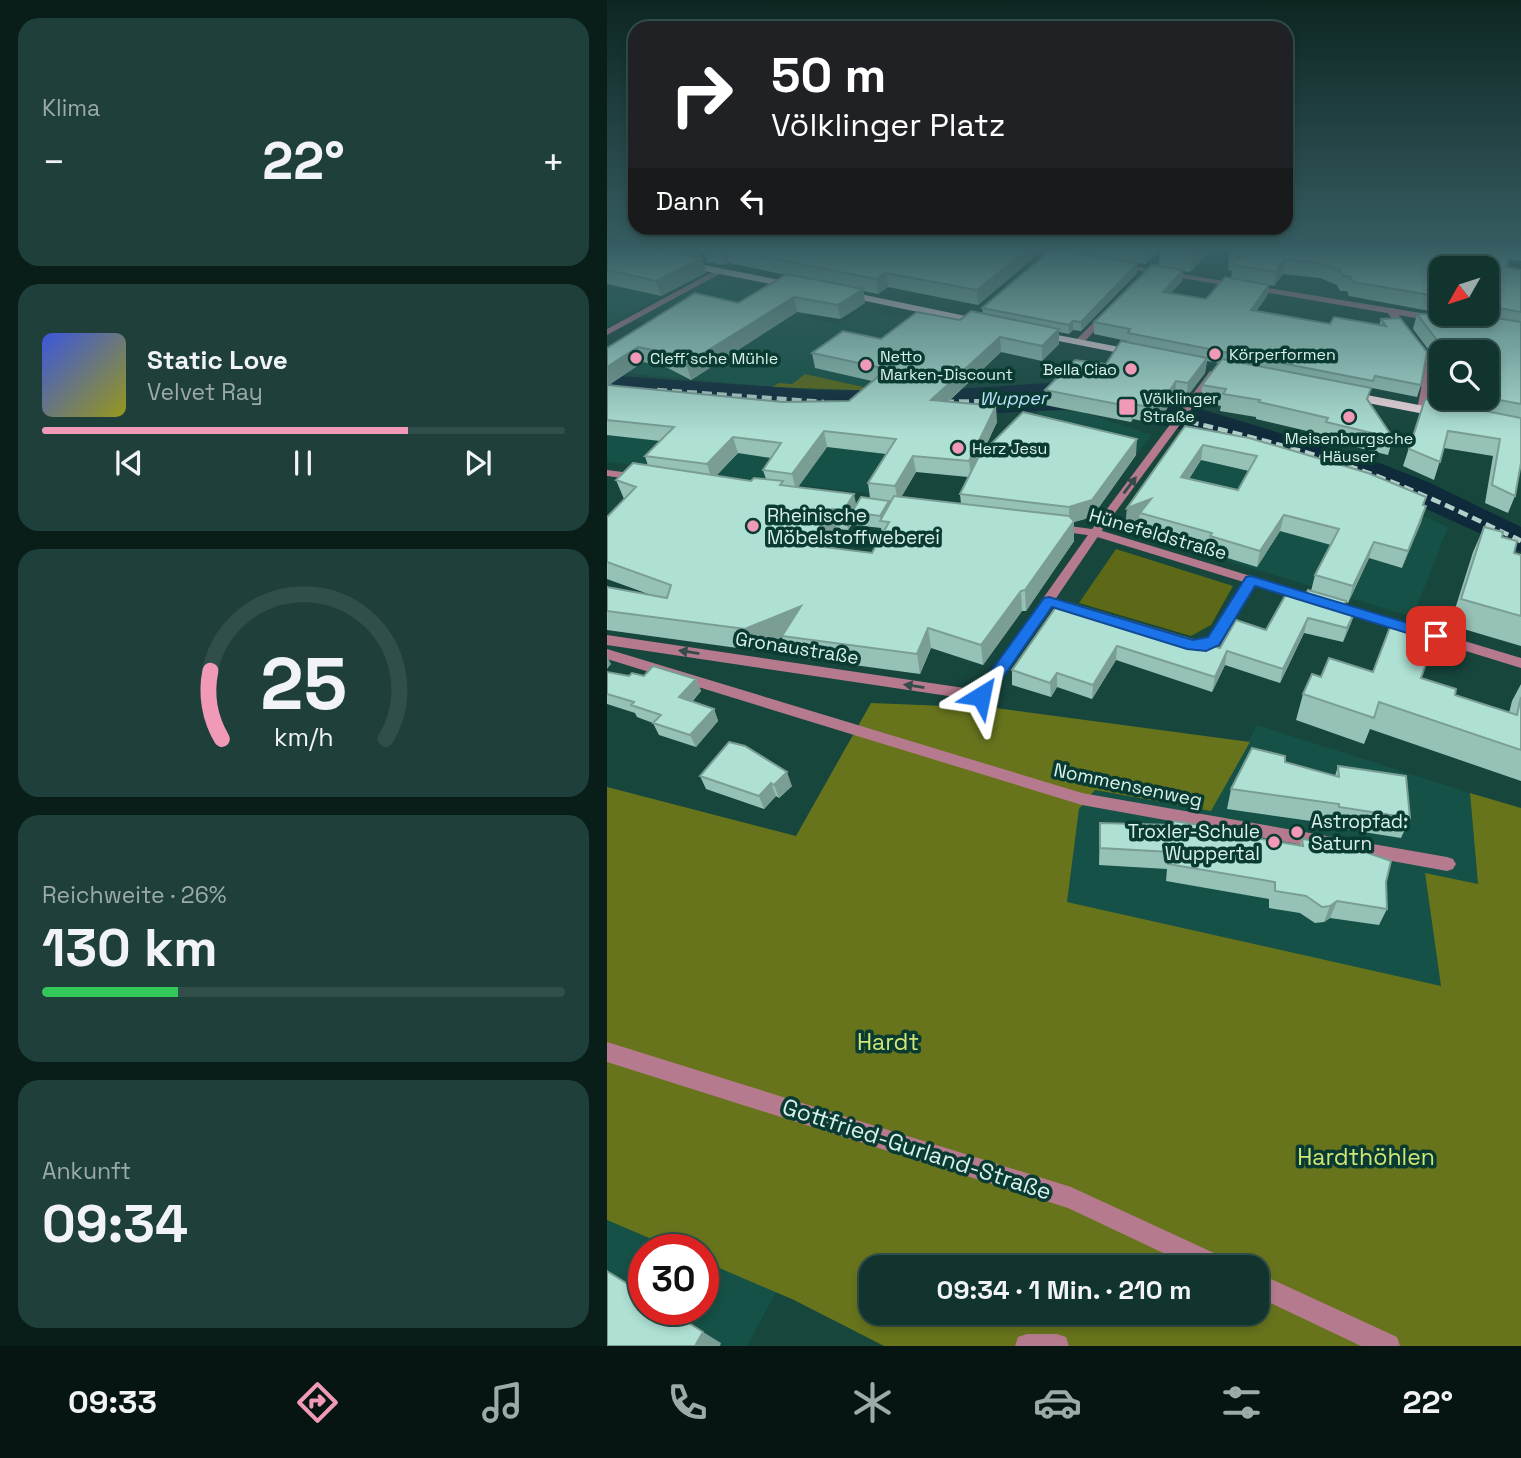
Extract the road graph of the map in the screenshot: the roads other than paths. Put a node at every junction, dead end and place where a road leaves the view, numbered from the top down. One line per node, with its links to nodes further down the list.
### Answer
1 (1390, 310): 16 (street)
2 (647, 311): 11 (street)
3 (933, 311): 8 (main road)
4 (981, 311): 8 (street)
5 (1109, 311): 12 (street)
6 (1395, 311): 7 (street)
7 (1429, 317)
8 (970, 320): 9 (main road)
9 (996, 326)
10 (1022, 331): 12 (main road)
11 (607, 332)
12 (1079, 342): 13 (main road)
13 (1157, 357)
14 (1215, 369): 21 (street, one-way to 14)
15 (1335, 392): 16 (main road)
16 (1422, 410): 17 (main road)
17 (1458, 417)
18 (607, 473): 19 (street)
19 (651, 479)
20 (1044, 527): 21 (street, Hünefeldstraße)
21 (1095, 533): 22 (street, Hünefeldstraße); 23 (street)
22 (1251, 580): 26 (street); 28 (street, Hünefeldstraße)
23 (1049, 601): 24 (street); 25 (street, Gronaustraße, one-way to 25)
24 (1068, 607)
25 (607, 640)
26 (1180, 642)
27 (607, 654): 29 (street, Nommensenweg)
28 (1521, 663)
29 (1447, 864)
30 (607, 1052): 31 (street, Gottfried-Gurland-Straße)
31 (1193, 1255)
32 (1269, 1290): 35 (street)
33 (1027, 1346): 34 (street)
34 (1057, 1346)
35 (1388, 1346)

